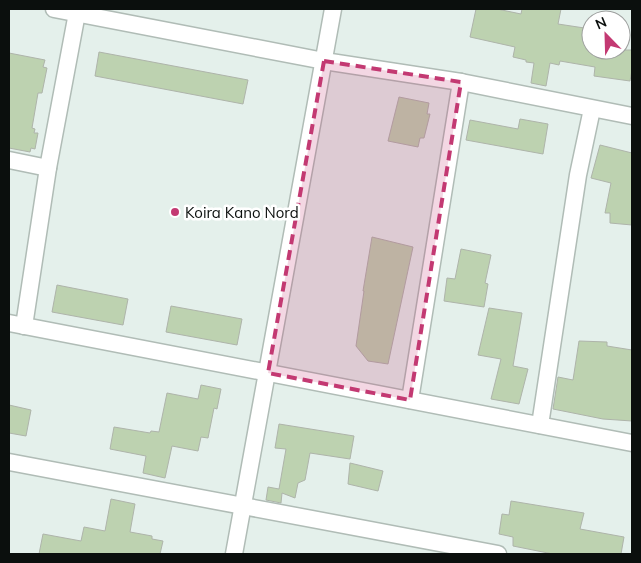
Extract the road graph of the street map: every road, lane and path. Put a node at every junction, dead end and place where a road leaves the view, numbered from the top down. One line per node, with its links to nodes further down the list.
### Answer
1 (54, 9): 3 (street)
2 (333, 9): 4 (street)
3 (77, 13): 4 (street); 9 (street)
4 (324, 61): 5 (street); 11 (street)
5 (461, 82): 6 (street); 12 (street)
6 (592, 109): 7 (street); 13 (street)
7 (632, 116)
8 (9, 160): 9 (street)
9 (48, 168): 10 (street)
10 (17, 324): 11 (street)
11 (268, 373): 12 (street); 16 (street)
12 (410, 400): 13 (street)
13 (540, 425): 14 (street)
14 (632, 443)
15 (9, 462): 16 (street)
16 (241, 505): 17 (street); 18 (street)
17 (234, 554)
18 (498, 554)

